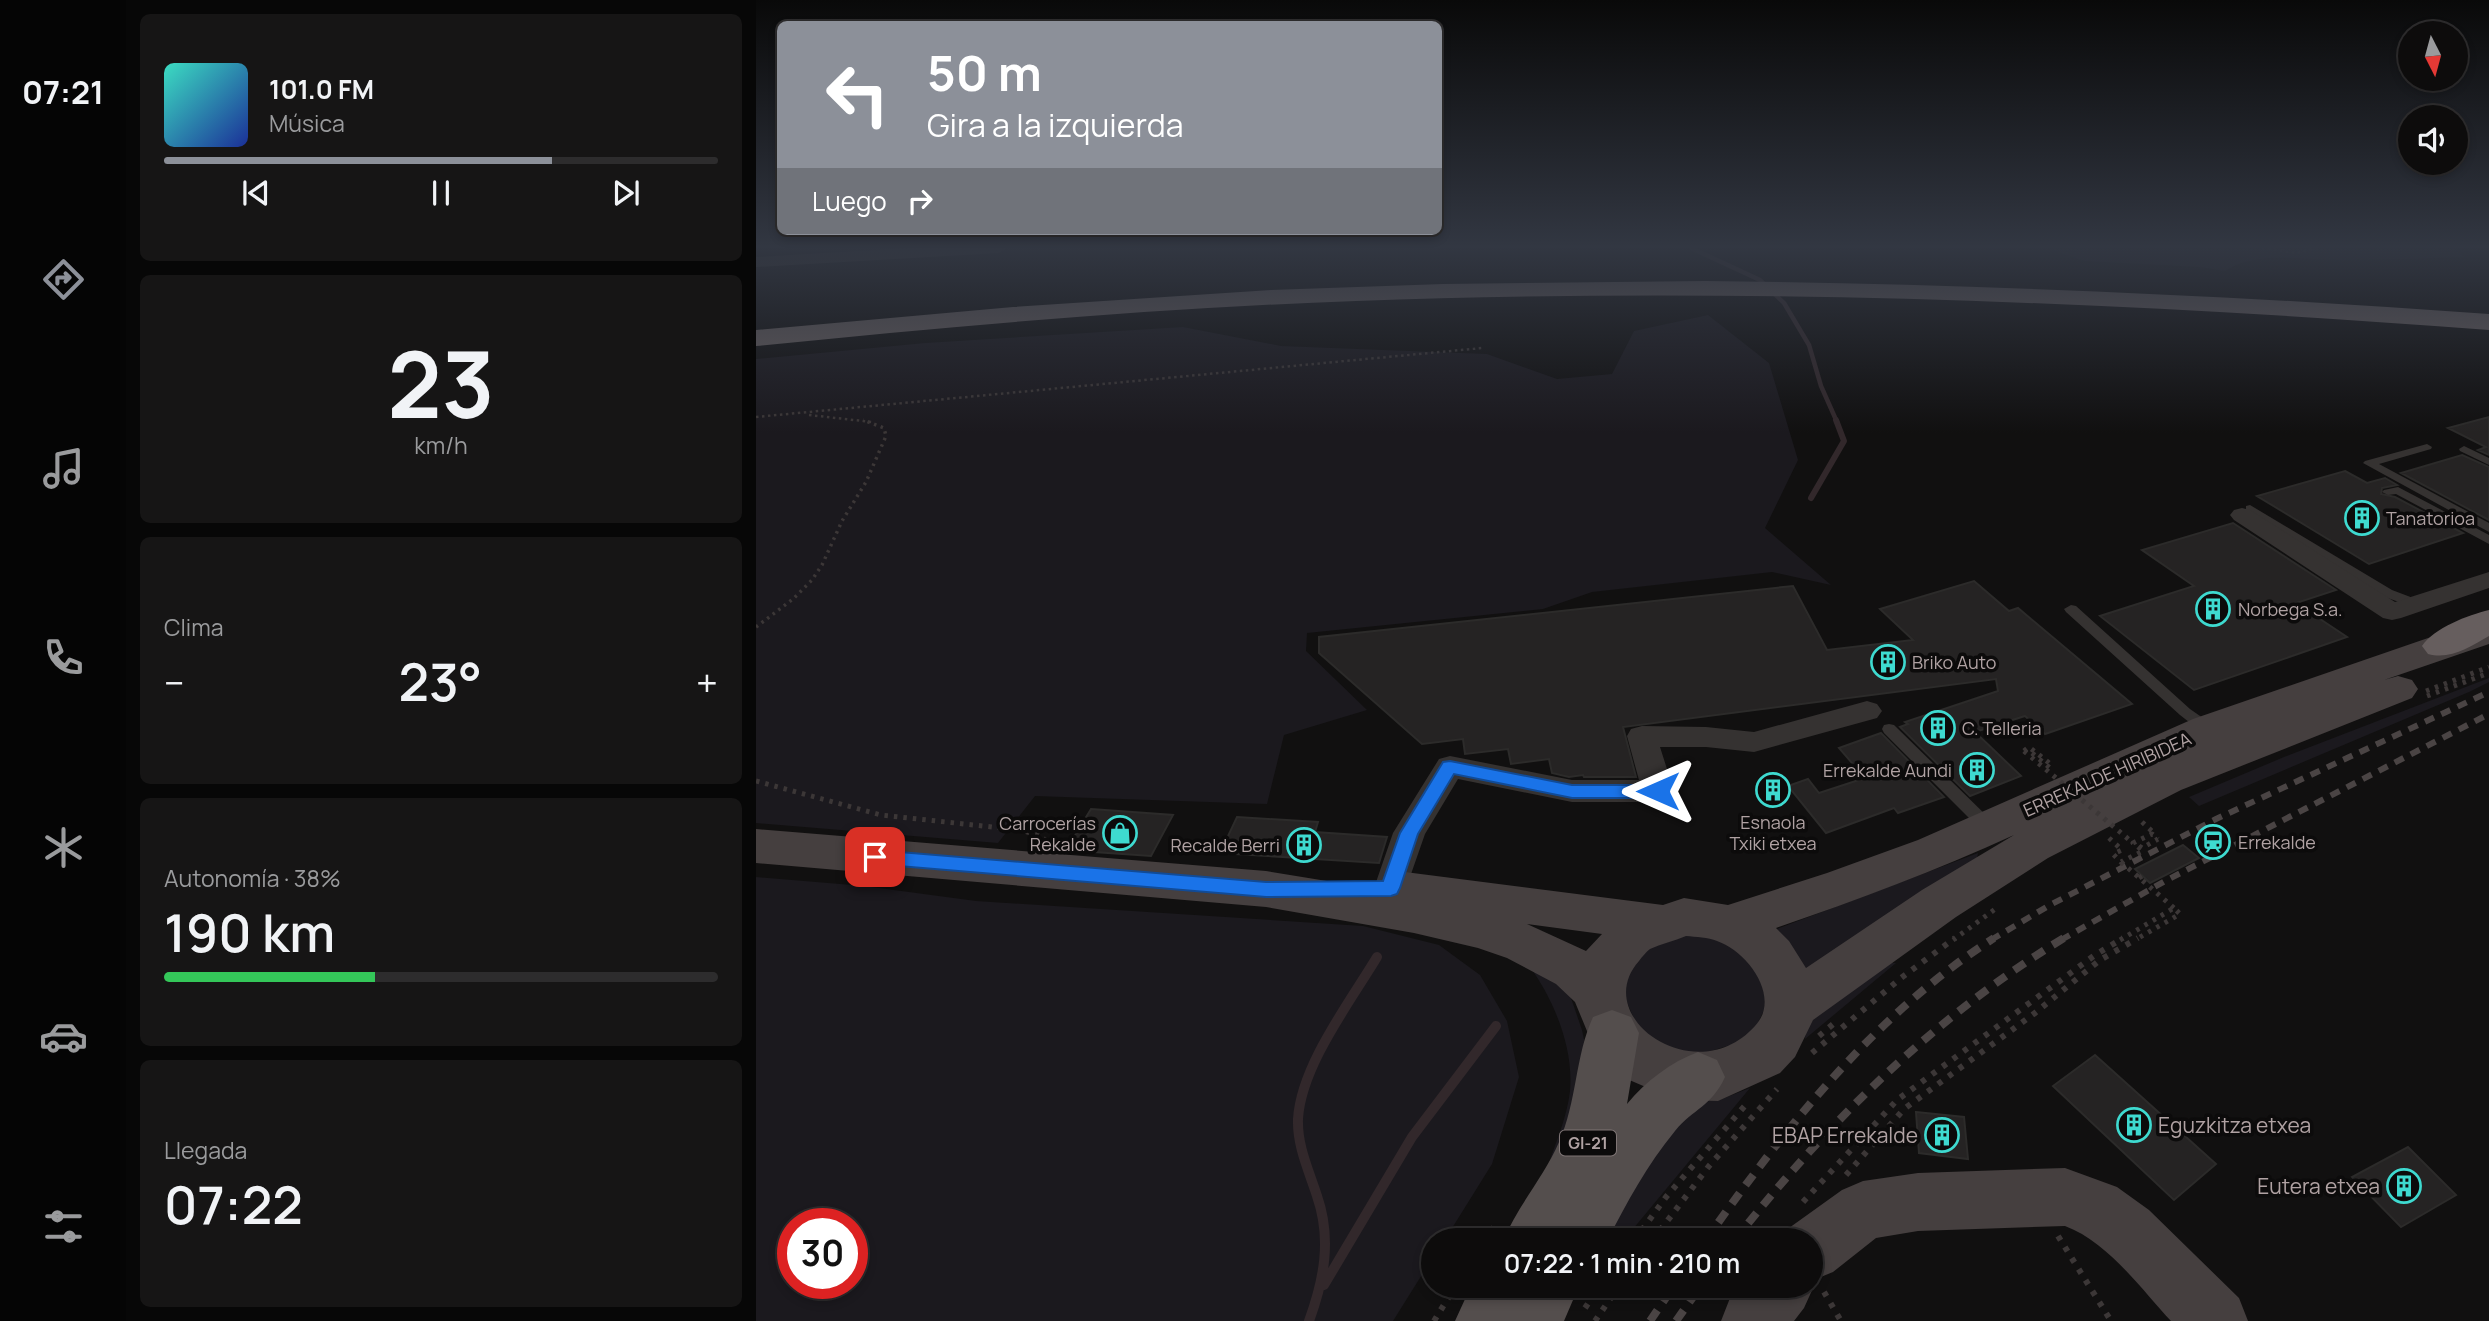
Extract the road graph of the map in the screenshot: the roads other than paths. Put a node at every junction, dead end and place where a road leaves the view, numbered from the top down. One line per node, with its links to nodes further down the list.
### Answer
1 (1110, 310): 7 (highway)
2 (1288, 310): 8 (highway)
3 (2105, 310): 6 (highway)
4 (2311, 310): 5 (highway)
5 (2489, 322)
6 (2489, 335)
7 (756, 338)
8 (756, 348)
9 (2427, 447): 14 (lane)
10 (2464, 449): 11 (lane)
11 (2489, 462)
12 (2388, 492): 15 (lane)
13 (2246, 512): 16 (street)
14 (2489, 527)
15 (2489, 540)
16 (2489, 580)
17 (2071, 609): 23 (lane)
18 (2489, 621): 20 (highway)
19 (2489, 633): 20 (main road, ERREKALDE HIRIBIDEA)
20 (2441, 646): 23 (main road, ERREKALDE HIRIBIDEA)
21 (2489, 655): 31 (main road, ERREKALDE HIRIBIDEA)
22 (1878, 720): 24 (lane); 26 (street)
23 (2208, 729): 24 (main road, ERREKALDE HIRIBIDEA)
24 (1988, 827): 29 (main road, ERREKALDE HIRIBIDEA)
25 (756, 846): 27 (main road)
26 (1391, 888): 27 (main road); 28 (main road)
27 (1266, 890): 30 (main road)
28 (1656, 922): 29 (main road); 30 (main road)
29 (1728, 924): 31 (main road)
30 (1606, 1013): 32 (main road); 33 (main road, GI-21)
31 (1795, 1030): 32 (main road)
32 (1698, 1077): 34 (main road, GI-21)
33 (1542, 1228)
34 (1581, 1228)
35 (1823, 1241): 40 (main road)
36 (1500, 1298): 38 (main road)
37 (1771, 1298): 39 (main road)
38 (1487, 1321)
39 (1753, 1321)
40 (2216, 1321)

